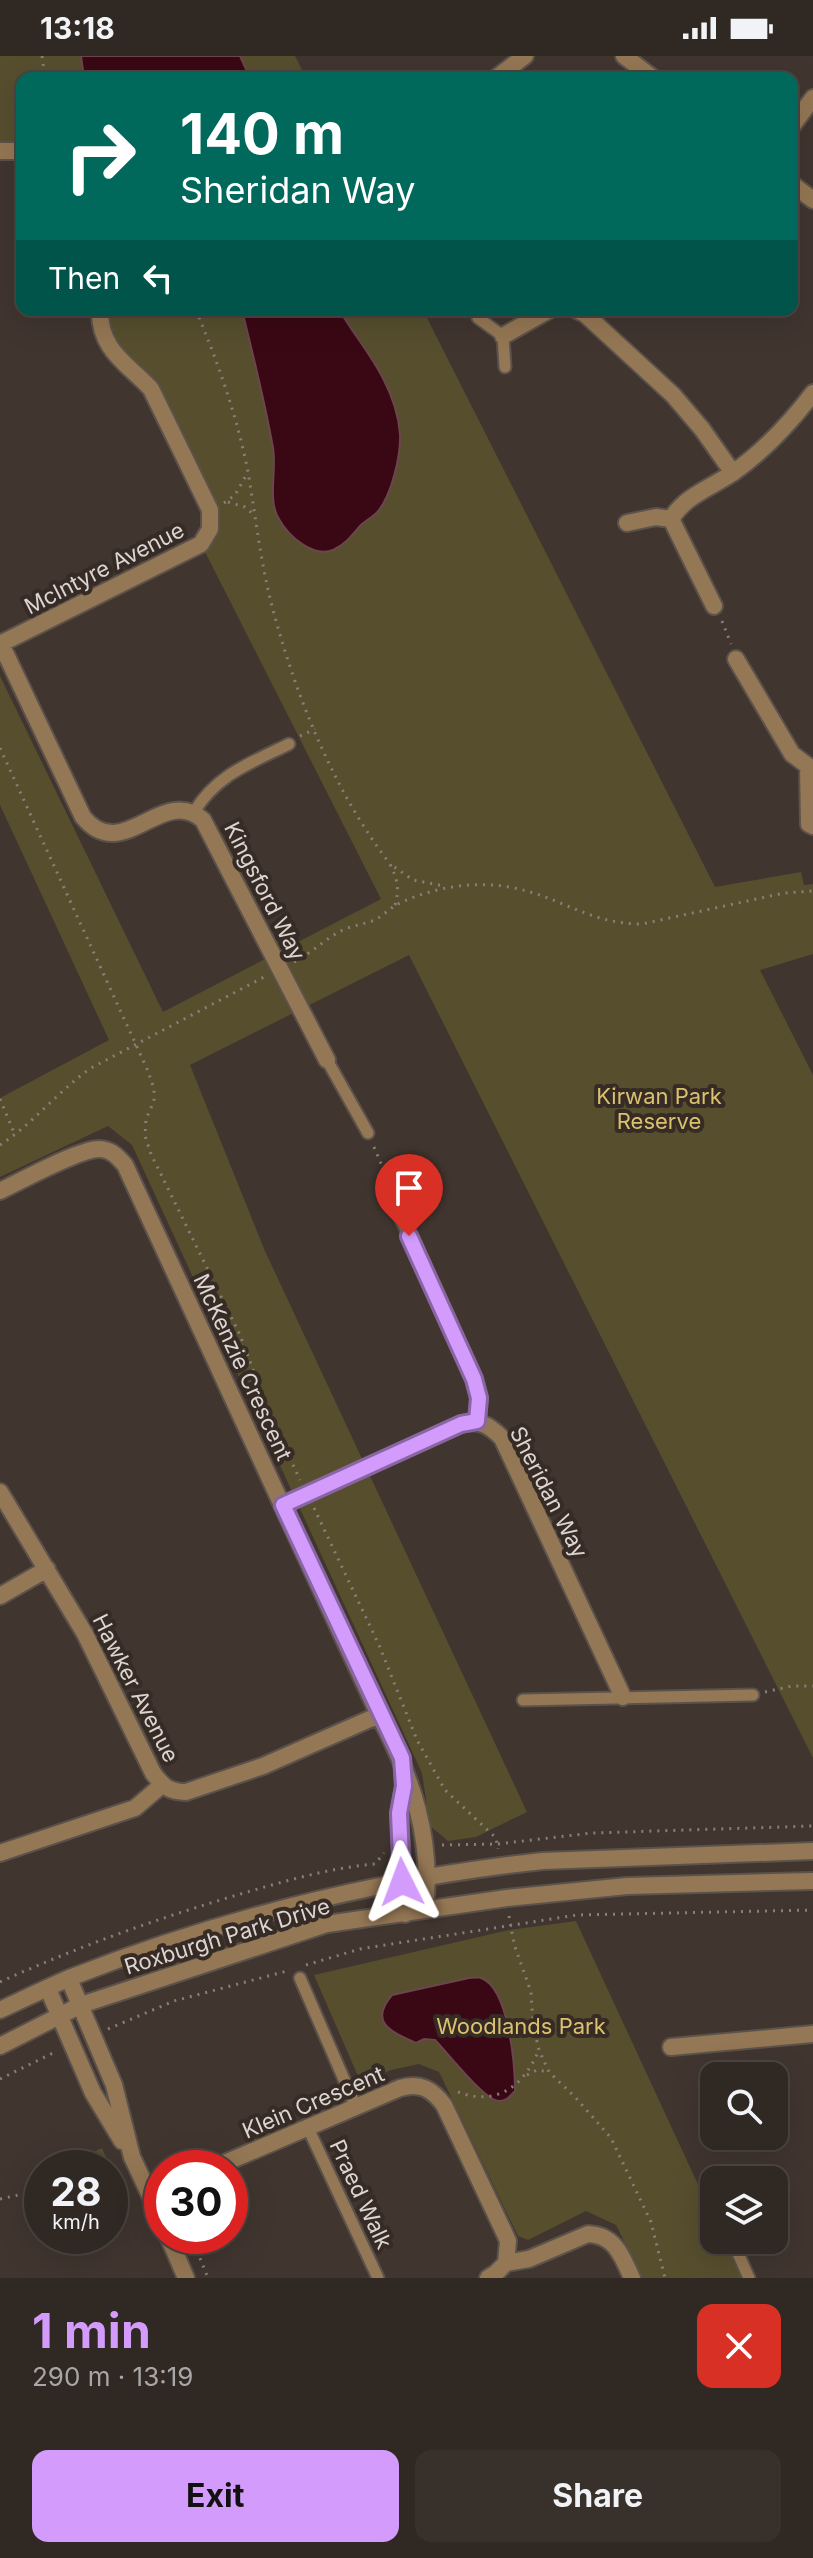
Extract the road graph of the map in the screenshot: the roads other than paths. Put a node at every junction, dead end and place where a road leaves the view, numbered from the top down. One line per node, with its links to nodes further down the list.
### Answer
1 (525, 56): 3 (street)
2 (624, 56): 4 (street)
3 (504, 72)
4 (645, 72)
5 (813, 98): 6 (street)
6 (798, 118)
7 (100, 316): 18 (street, McIntyre Avenue)
8 (538, 316): 11 (street)
9 (587, 316): 14 (street)
10 (478, 318): 11 (lane)
11 (503, 336): 12 (lane)
12 (505, 367)
13 (813, 393): 14 (street)
14 (733, 473): 15 (street)
15 (671, 519): 16 (street); 17 (street)
16 (627, 523)
17 (714, 606)
18 (2, 640): 22 (street, Kingsford Way)
19 (736, 659): 21 (street)
20 (289, 744): 22 (lane)
21 (810, 765): 23 (street)
22 (194, 812): 24 (street, Kingsford Way)
23 (813, 826)
24 (327, 1060): 25 (lane)
25 (368, 1133)
26 (386, 1189): 28 (lane)
27 (0, 1191): 31 (street, McKenzie Crescent)
28 (409, 1236): 29 (street)
29 (477, 1421): 31 (street, Sheridan Way); 35 (street, Sheridan Way)
30 (0, 1492): 32 (street, Hawker Avenue)
31 (283, 1505): 37 (street, McKenzie Crescent)
32 (47, 1569): 33 (street); 39 (street, Hawker Avenue)
33 (0, 1596)
34 (753, 1695): 35 (lane)
35 (623, 1697): 36 (lane)
36 (523, 1700)
37 (379, 1715): 38 (street, McKenzie Crescent); 39 (street, Hawker Avenue)
38 (402, 1758): 42 (street, McKenzie Crescent); 44 (street, McKenzie Crescent)
39 (162, 1785): 41 (street)
40 (813, 1851): 42 (street, Roxburgh Park Drive)
41 (0, 1853)
42 (429, 1877): 44 (street, Roxburgh Park Drive); 45 (street, McKenzie Crescent)
43 (813, 1881): 45 (street, Roxburgh Park Drive)
44 (402, 1882): 46 (street, McKenzie Crescent); 48 (street, Roxburgh Park Drive)
45 (425, 1909): 46 (street, Roxburgh Park Drive)
46 (405, 1914): 50 (street, Roxburgh Park Drive)
47 (300, 1978): 56 (lane)
48 (69, 1979): 49 (street, Roxburgh Park Drive); 50 (street)
49 (48, 1989): 51 (street, Roxburgh Park Drive); 52 (street)
50 (81, 2005): 52 (street, Roxburgh Park Drive); 59 (street)
51 (0, 2010)
52 (61, 2015): 54 (street, Roxburgh Park Drive); 59 (street)
53 (813, 2034): 55 (street)
54 (0, 2046)
55 (671, 2047)
56 (356, 2107): 57 (street, Klein Crescent); 63 (street, Klein Crescent)
57 (308, 2128): 58 (street, Klein Crescent); 65 (lane, Praed Walk)
58 (248, 2153)
59 (132, 2157): 60 (street)
60 (144, 2174)
61 (176, 2254): 64 (street)
62 (738, 2254): 68 (lane)
63 (506, 2263): 66 (street); 67 (street)
64 (186, 2278)
65 (378, 2278)
66 (488, 2278)
67 (632, 2278)
68 (749, 2278)

